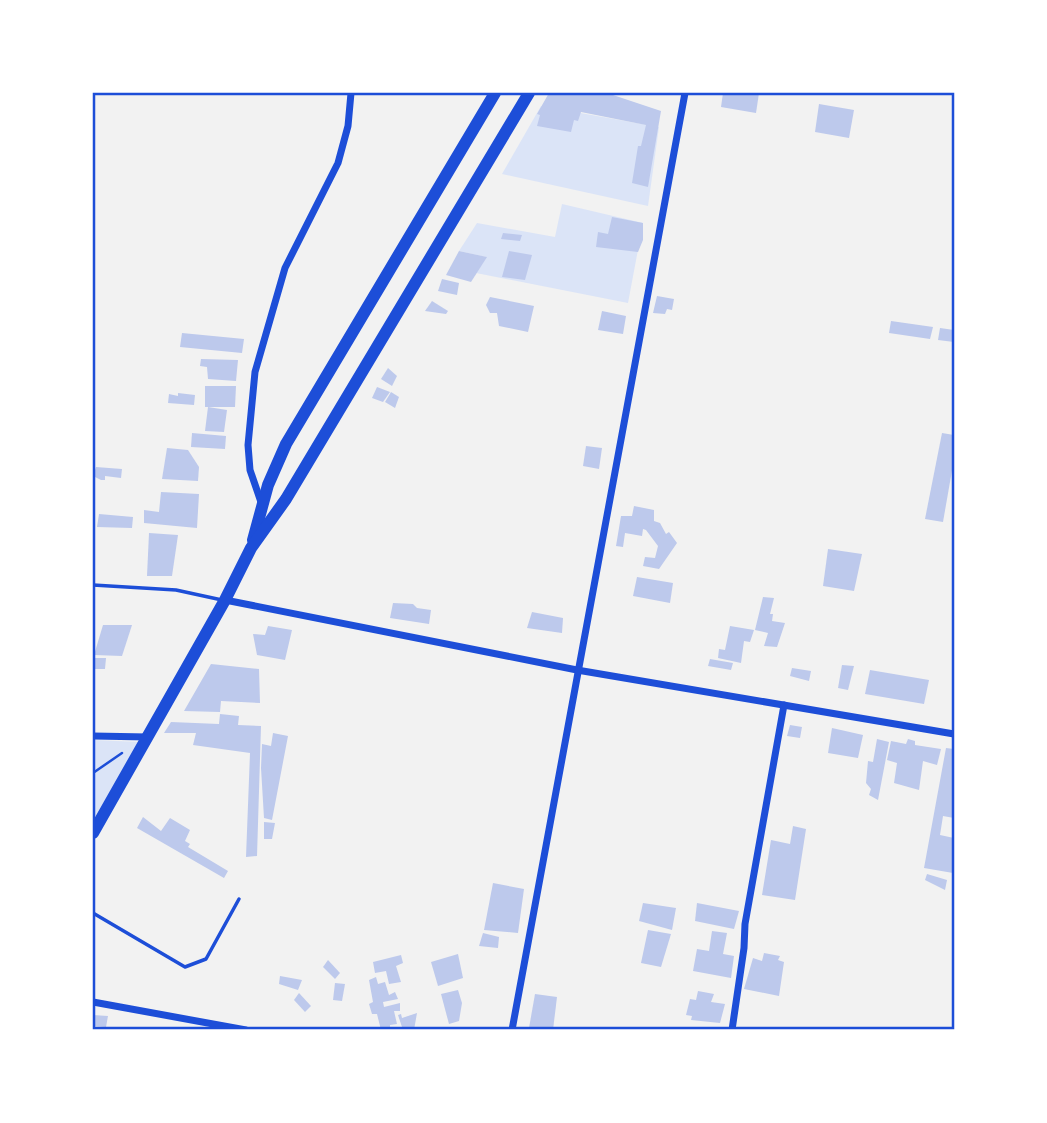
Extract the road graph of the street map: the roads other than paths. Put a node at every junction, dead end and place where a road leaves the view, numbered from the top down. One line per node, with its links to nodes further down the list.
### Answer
1 (351, 93): 5 (street)
2 (495, 93): 5 (main road)
3 (529, 93): 6 (main road)
4 (685, 93): 9 (street)
5 (262, 506): 6 (main road)
6 (251, 548): 8 (main road)
7 (93, 585): 8 (lane)
8 (225, 600): 9 (street); 13 (main road)
9 (577, 670): 10 (street); 19 (street)
10 (784, 705): 11 (street); 20 (street)
11 (954, 734)
12 (93, 736): 13 (street)
13 (142, 737): 14 (main road)
14 (93, 833)
15 (239, 899): 16 (lane)
16 (93, 913)
17 (93, 1002): 18 (street)
18 (246, 1030)
19 (512, 1030)
20 (732, 1030)

